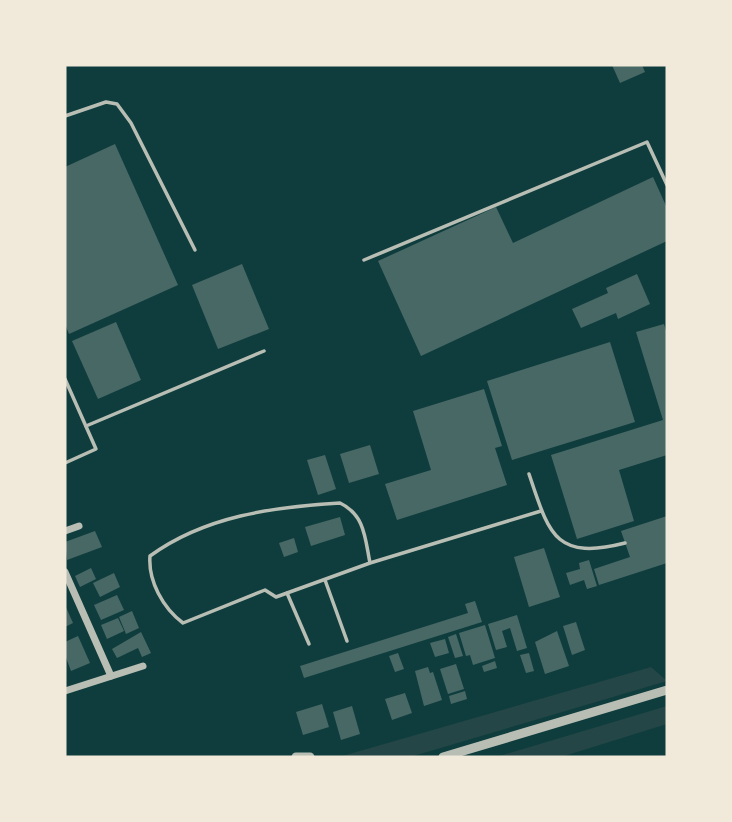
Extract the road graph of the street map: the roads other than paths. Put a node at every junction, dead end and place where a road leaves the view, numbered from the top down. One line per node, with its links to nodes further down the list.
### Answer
1 (65, 116): 3 (lane)
2 (667, 185): 4 (lane)
3 (195, 250)
4 (364, 260)
5 (264, 351): 7 (lane)
6 (65, 379): 7 (lane)
7 (86, 426): 8 (lane)
8 (65, 463)
9 (529, 474): 10 (lane)
10 (541, 511): 13 (lane); 14 (lane)
11 (79, 526): 12 (street)
12 (65, 531)
13 (625, 543)
14 (370, 563): 16 (lane); 17 (lane)
15 (65, 572): 21 (street)
16 (325, 579): 17 (lane); 18 (lane)
17 (287, 593): 19 (lane)
18 (347, 641)
19 (309, 644)
20 (143, 666): 21 (street)
21 (111, 676): 23 (street)
22 (667, 690): 26 (street)
23 (65, 691)
24 (296, 757): 25 (street)
25 (310, 757)
26 (443, 757)

